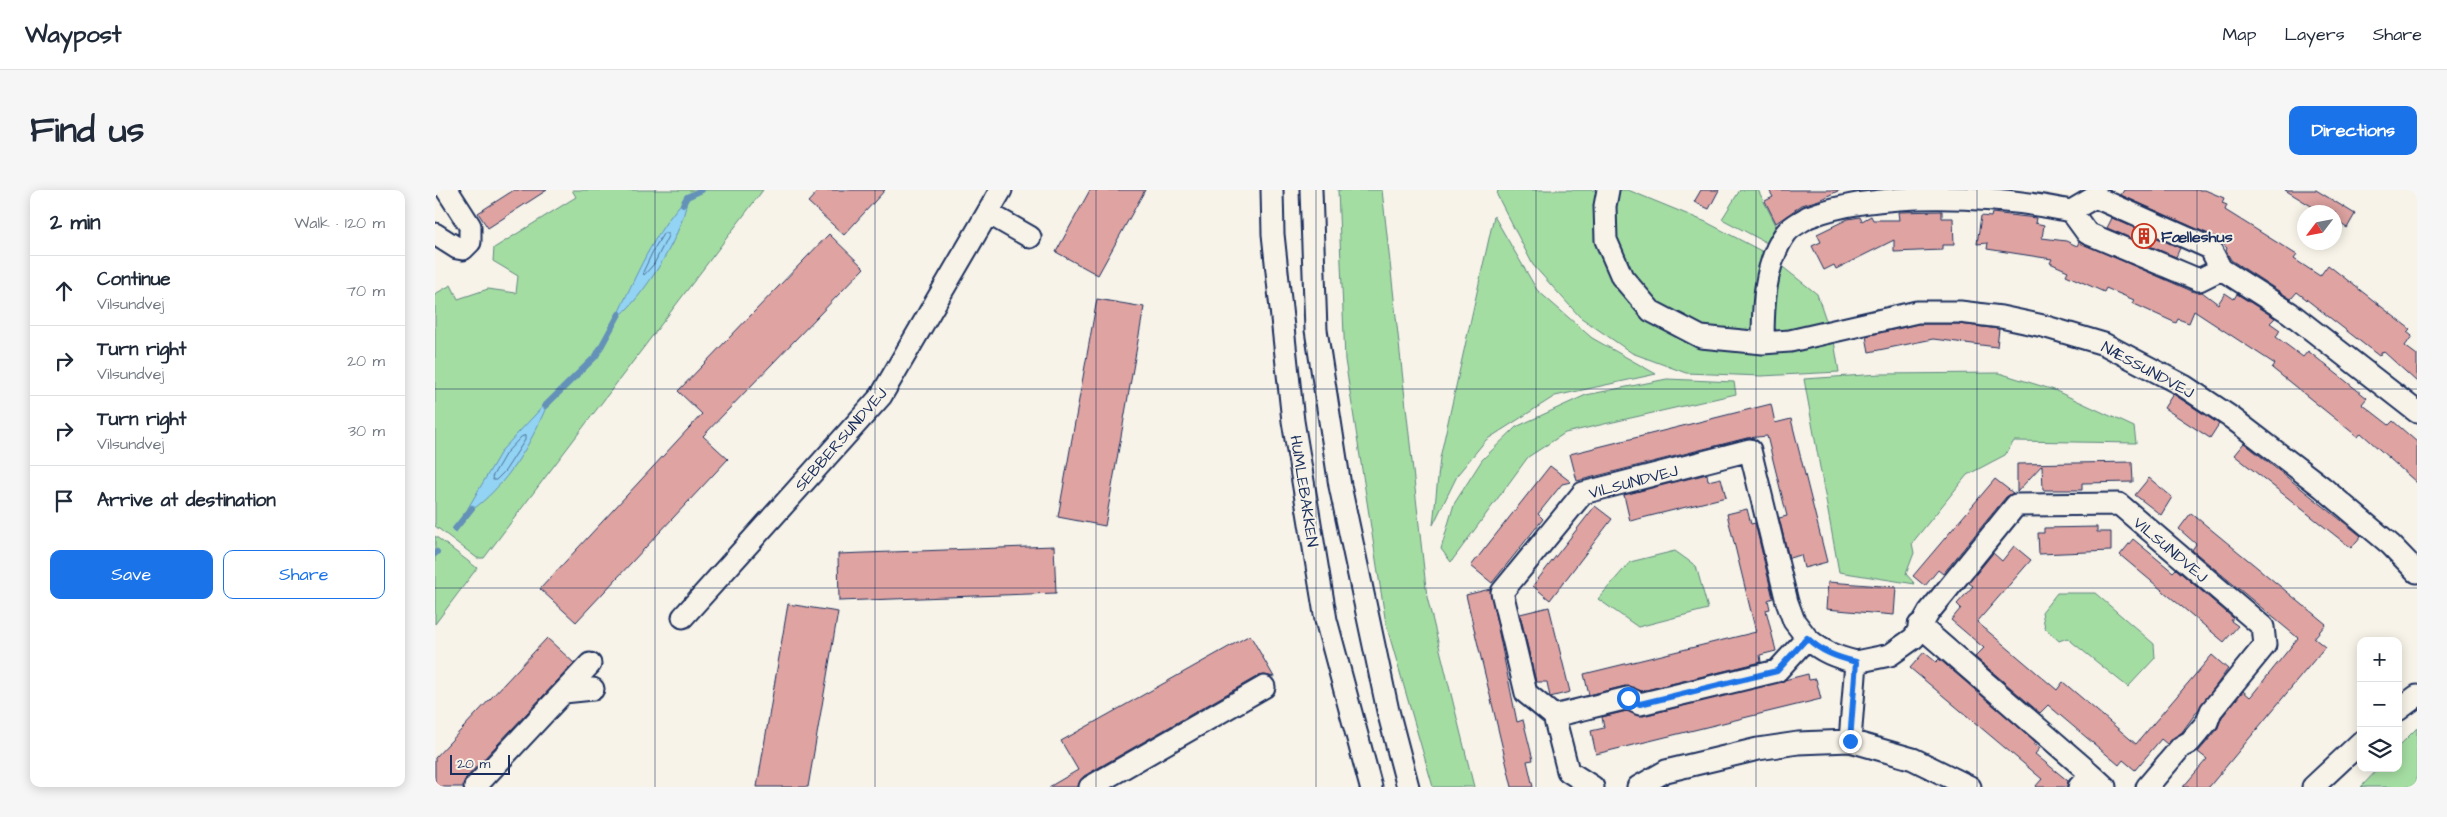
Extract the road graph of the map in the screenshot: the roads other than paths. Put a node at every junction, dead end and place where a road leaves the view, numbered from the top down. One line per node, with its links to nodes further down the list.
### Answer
1 (447, 190): 8 (street)
2 (1001, 190): 7 (street, SEBBERSUNDVEJ)
3 (1272, 190): 30 (street, HUMLEBAKKEN)
4 (1311, 190): 31 (street)
5 (1608, 190): 11 (street, NÆSSUNDVEJ)
6 (2071, 211): 10 (street); 10 (street); 11 (street)
7 (988, 213): 9 (street); 14 (street, SEBBERSUNDVEJ)
8 (435, 234)
9 (1030, 237)
10 (2221, 269): 12 (street)
11 (1763, 343): 13 (street, NÆSSUNDVEJ)
12 (2417, 412)
13 (2417, 572)
14 (683, 617)
15 (1919, 625): 17 (street, VILSUNDVEJ); 27 (street); 35 (street, VILSUNDVEJ)
16 (1807, 638): 17 (street, VILSUNDVEJ); 24 (street); 24 (street, VILSUNDVEJ)
17 (1856, 662): 25 (street)
18 (590, 664): 21 (street)
19 (1264, 687): 29 (street)
20 (593, 689): 21 (street)
21 (564, 692): 28 (street)
22 (2417, 696): 23 (street)
23 (2402, 707)
24 (1554, 716): 32 (street)
25 (1850, 741): 33 (street); 34 (street)
26 (2357, 746): 36 (street)
27 (2092, 783)
28 (475, 787)
29 (1090, 787)
30 (1371, 787)
31 (1408, 787)
32 (1593, 787)
33 (1638, 787)
34 (1970, 787)
35 (2147, 787)
36 (2313, 787)

